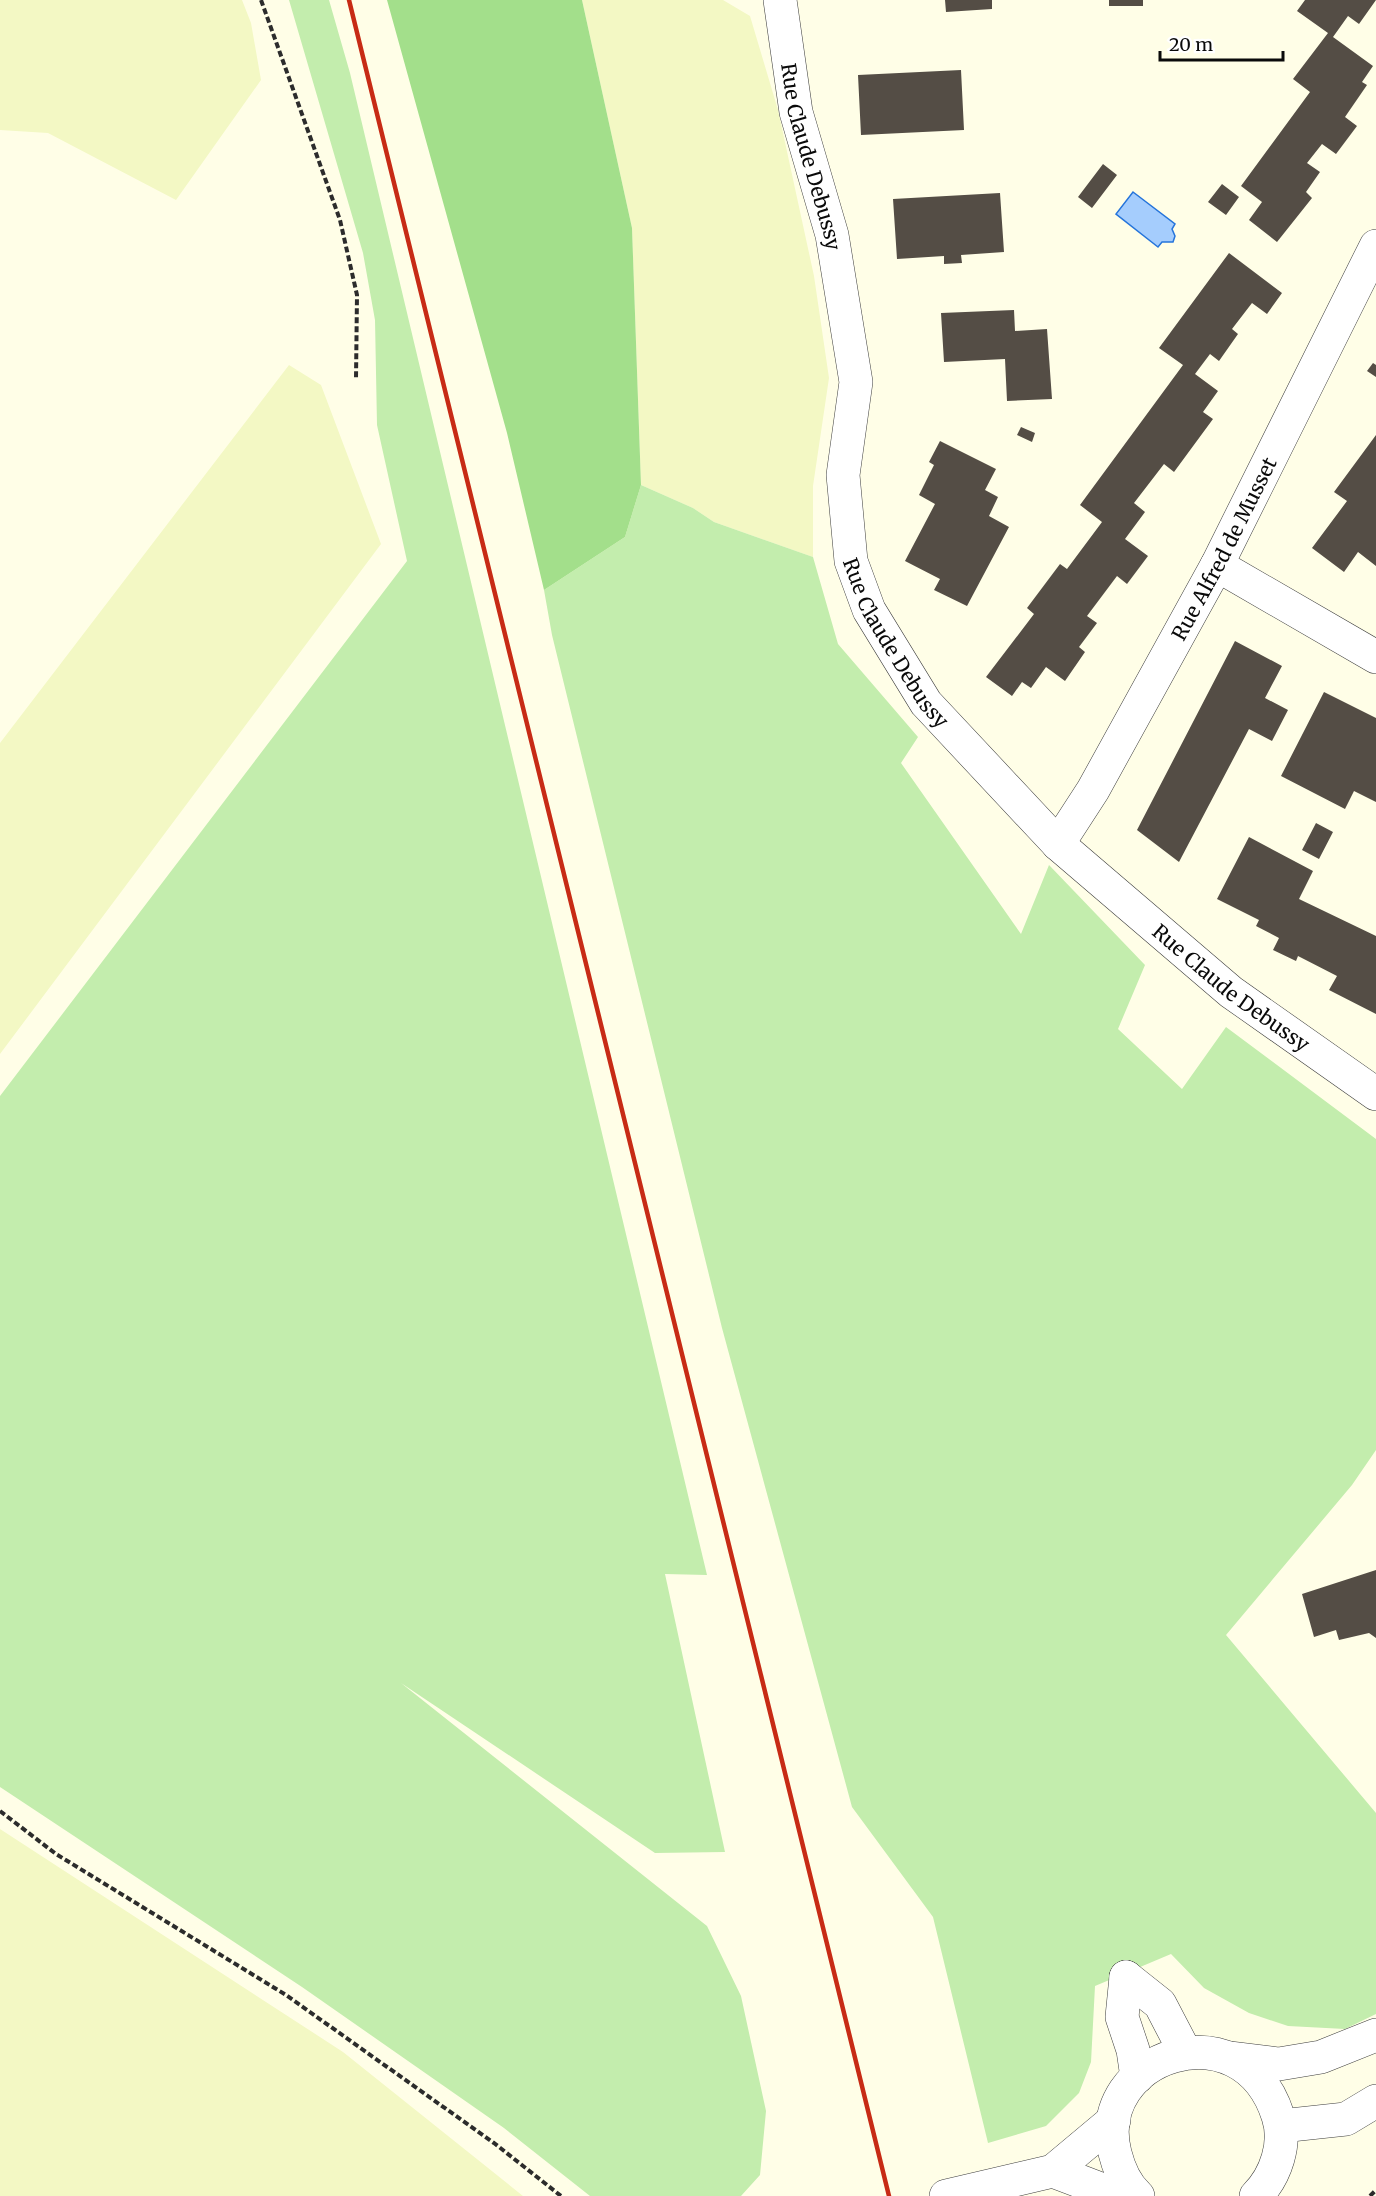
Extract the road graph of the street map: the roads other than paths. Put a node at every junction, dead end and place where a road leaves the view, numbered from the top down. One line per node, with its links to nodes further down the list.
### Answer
1 (780, 0): 5 (street, Rue Claude Debussy)
2 (1376, 246): 3 (street, Rue Alfred de Musset)
3 (1217, 565): 4 (street); 5 (street, Rue Alfred de Musset)
4 (1376, 657)
5 (1058, 843): 6 (street, Rue Claude Debussy)
6 (1376, 1094)
7 (1376, 2035): 9 (street)
8 (1185, 2052): 9 (street); 10 (street); 10 (street)
9 (1230, 2058): 13 (street)
10 (1137, 2077): 12 (street)
11 (1376, 2101): 13 (street)
12 (1114, 2120): 14 (street); 15 (street)
13 (1281, 2126): 16 (street)
14 (1042, 2174): 15 (street); 17 (street)
15 (1135, 2193)
16 (1258, 2195)
17 (946, 2196)

